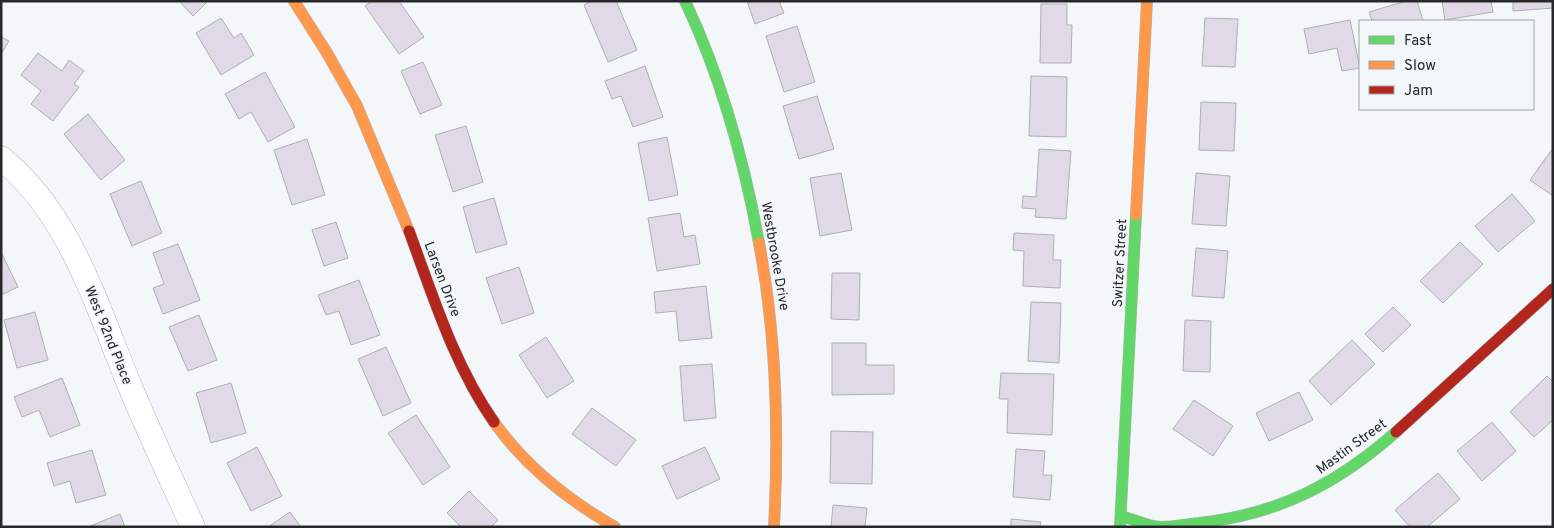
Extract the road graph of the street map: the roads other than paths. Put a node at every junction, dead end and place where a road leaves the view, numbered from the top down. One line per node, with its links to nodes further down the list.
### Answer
1 (294, 1): 8 (street, Larsen Drive)
2 (685, 1): 9 (street, Westbrooke Drive)
3 (1147, 1): 6 (street, Switzer Street)
4 (1, 158): 7 (street, West 92nd Place)
5 (1553, 289): 6 (street, Mastin Street)
6 (1121, 521)
7 (192, 527)
8 (615, 527)
9 (774, 527)

